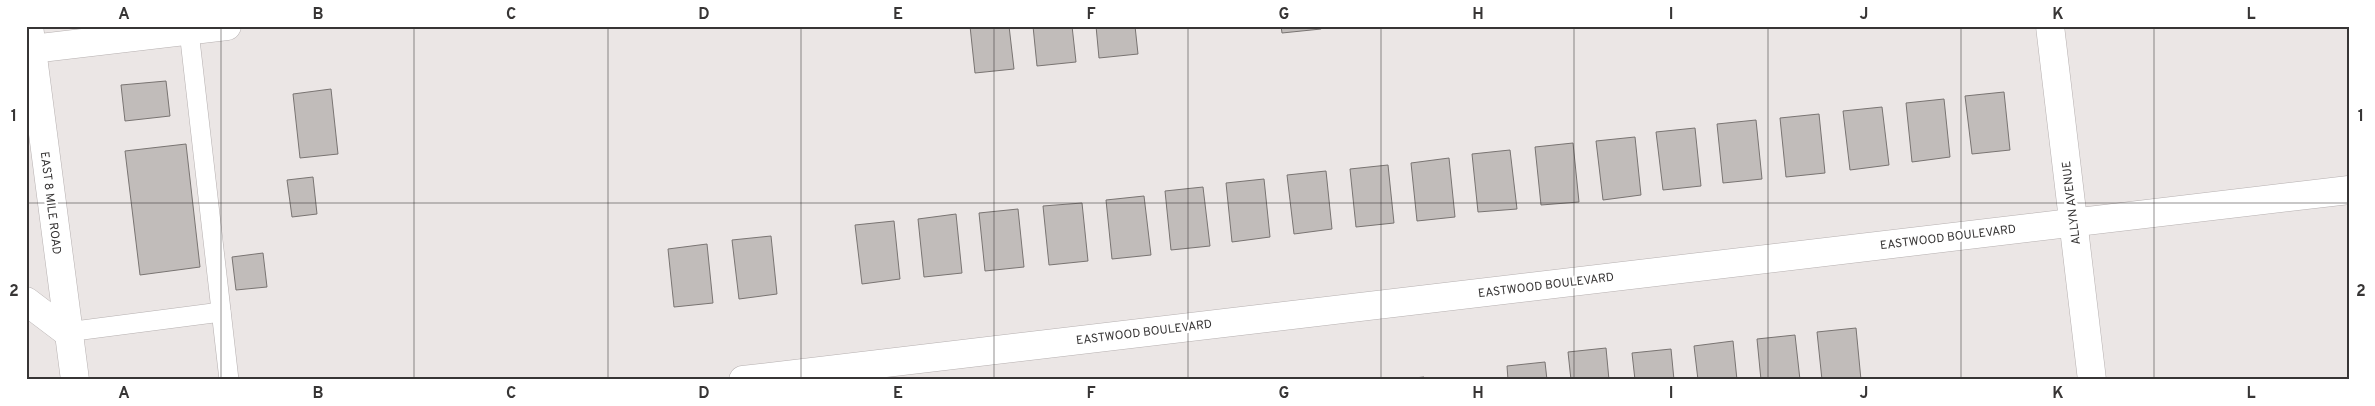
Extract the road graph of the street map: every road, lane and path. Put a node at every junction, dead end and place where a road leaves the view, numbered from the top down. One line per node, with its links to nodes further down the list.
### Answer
1 (227, 26): 3 (main road)
2 (2050, 26): 6 (main road, ALLYN AVENUE)
3 (189, 31): 4 (main road); 8 (lane)
4 (30, 38): 9 (main road, EAST 8 MILE ROAD)
5 (2349, 190): 6 (main road, EASTWOOD BOULEVARD)
6 (2074, 222): 12 (main road, EASTWOOD BOULEVARD); 13 (main road, ALLYN AVENUE)
7 (26, 301): 9 (main road)
8 (221, 312): 9 (lane); 11 (lane)
9 (68, 332): 10 (main road, EAST 8 MILE ROAD)
10 (75, 380)
11 (229, 380)
12 (743, 380)
13 (2092, 380)

